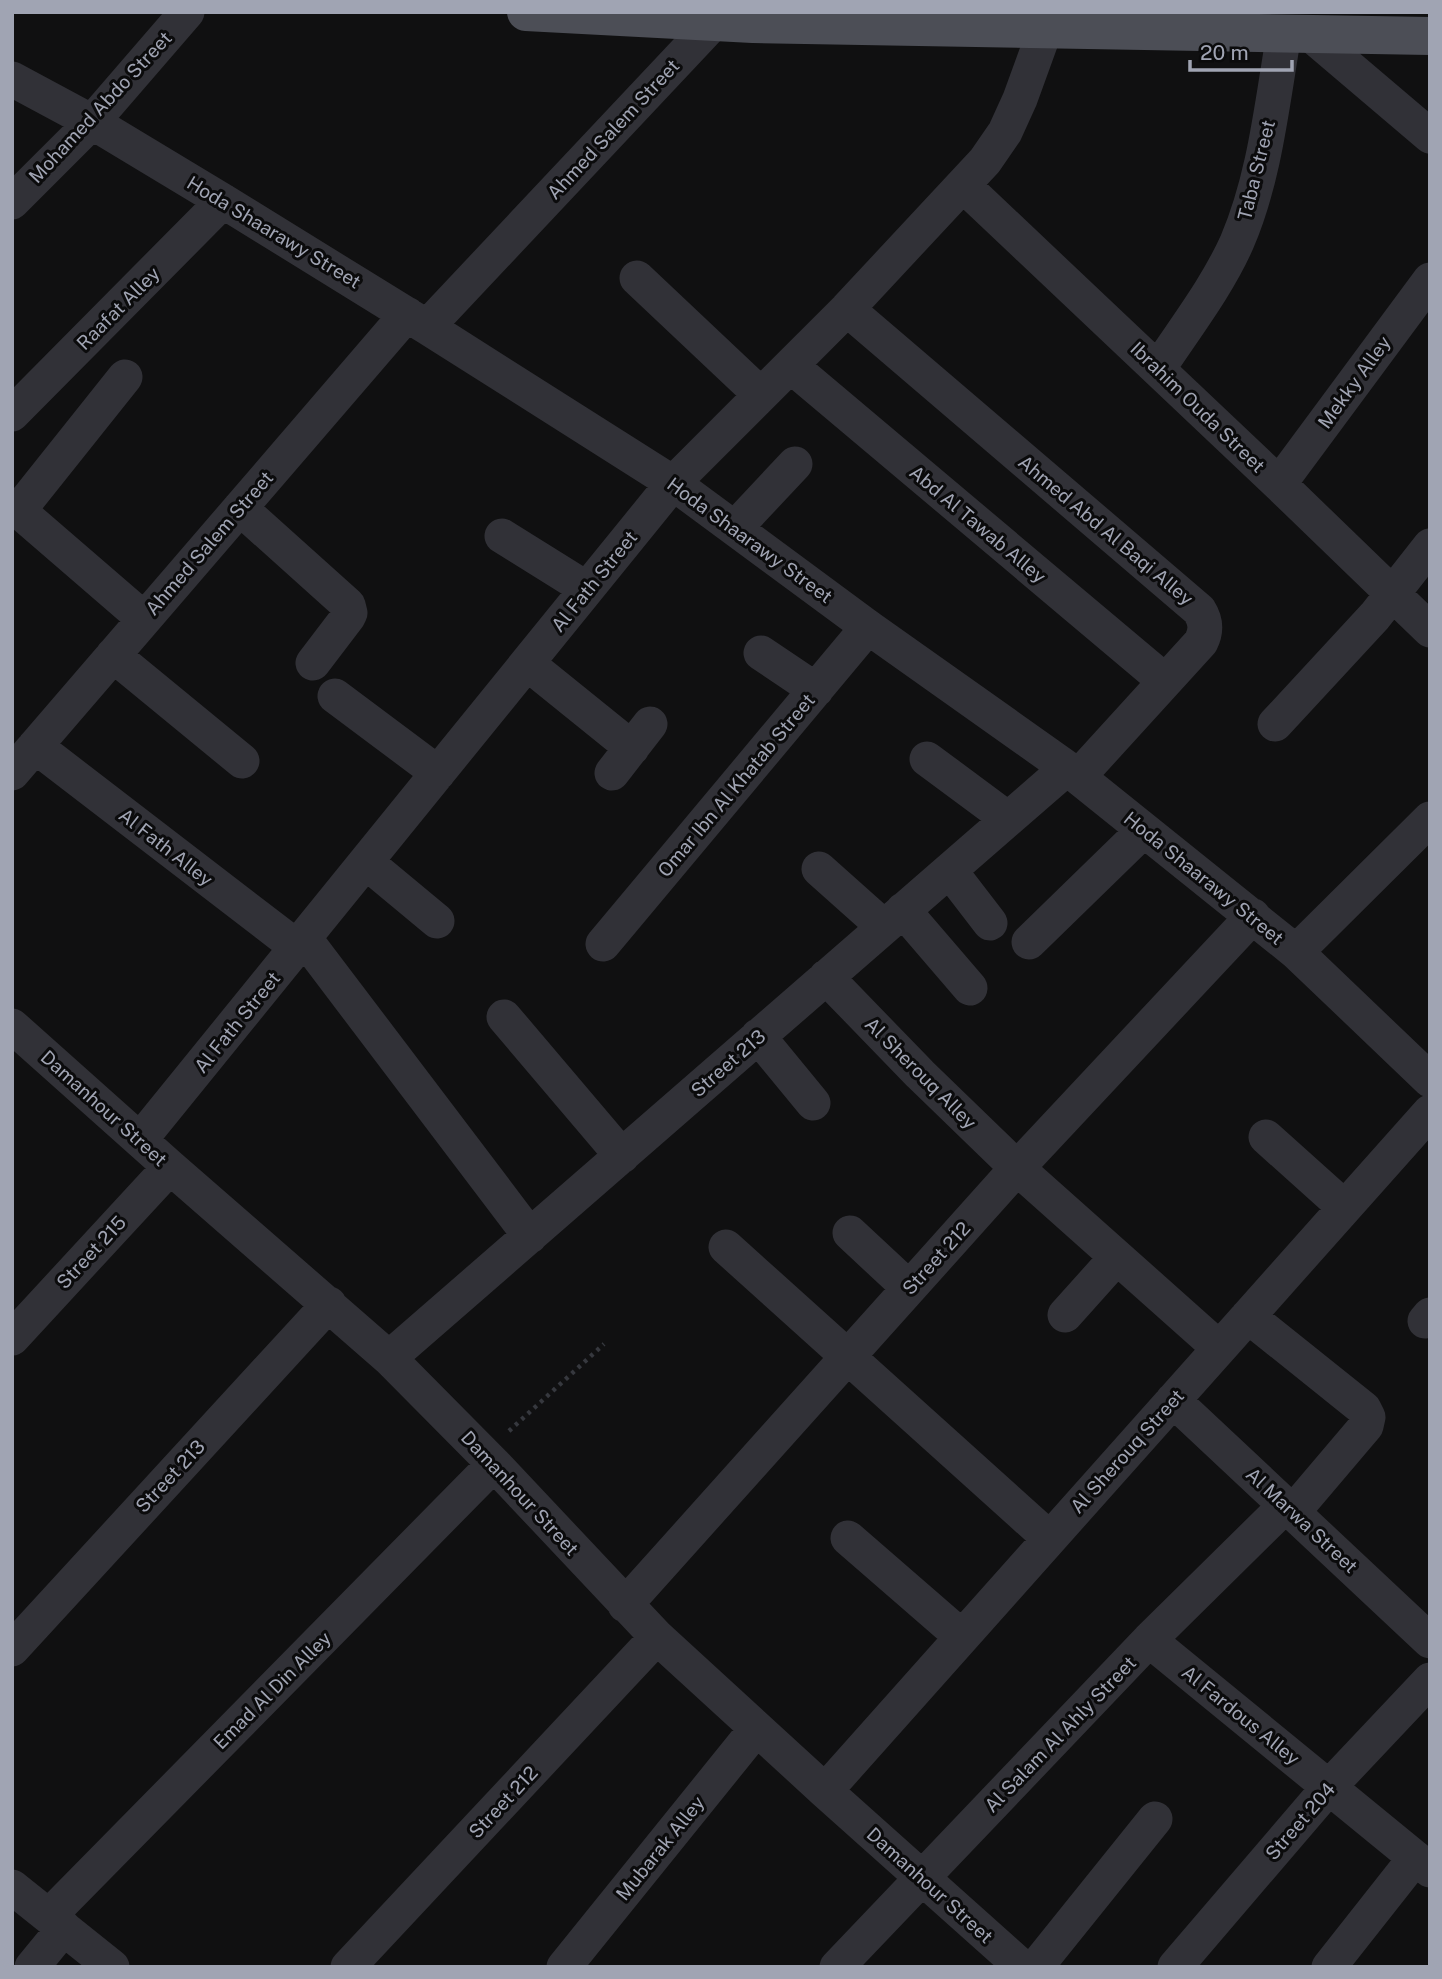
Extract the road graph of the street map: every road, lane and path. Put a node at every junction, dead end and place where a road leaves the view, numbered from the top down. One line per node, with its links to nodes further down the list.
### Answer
1 (187, 12): 11 (street, Mohamed Abdo Street)
2 (526, 12): 5 (main road)
3 (753, 18): 5 (main road); 6 (main road)
4 (1135, 22): 6 (main road); 8 (main road)
5 (713, 23): 19 (street, Ahmed Salem Street)
6 (1031, 24): 13 (street, Al Fath Street)
7 (1377, 24): 8 (main road); 9 (main road)
8 (1285, 28): 12 (street); 21 (street, Taba Street)
9 (1430, 36)
10 (12, 79): 11 (street, Hoda Shaarawy Street)
11 (92, 122): 14 (street, Hoda Shaarawy Street); 15 (street, Mohamed Abdo Street)
12 (1430, 136)
13 (964, 186): 18 (street, Al Fath Street); 21 (street, Ibrahim Ouda Street)
14 (223, 201): 19 (street, Hoda Shaarawy Street); 24 (street, Raafat Alley)
15 (12, 202)
16 (637, 278): 23 (street)
17 (1430, 280): 27 (street, Mekky Alley)
18 (847, 309): 20 (street, Al Fath Street); 42 (street, Ahmed Abd Al Baqi Alley)
19 (417, 320): 26 (street, Hoda Shaarawy Street); 29 (street, Ahmed Salem Street)
20 (791, 366): 23 (street, Al Fath Street); 42 (street, Abd Al Tawab Alley)
21 (1158, 369): 27 (street, Ibrahim Ouda Street)
22 (125, 377): 28 (street)
23 (761, 395): 26 (street, Al Fath Street)
24 (12, 414)
25 (795, 464): 30 (street)
26 (673, 483): 30 (street, Hoda Shaarawy Street); 33 (street, Al Fath Street)
27 (1279, 484): 34 (street, Ibrahim Ouda Street)
28 (16, 507): 35 (street)
29 (240, 508): 35 (street, Ahmed Salem Street); 40 (street)
30 (734, 528): 36 (street, Hoda Shaarawy Street)
31 (502, 536): 33 (street)
32 (1430, 546): 34 (street)
33 (587, 589): 41 (street, Al Fath Street)
34 (1393, 594): 37 (street, Ibrahim Ouda Street); 45 (street)
35 (144, 620): 39 (street, Ahmed Salem Street)
36 (868, 627): 43 (street, Omar Ibn Al Khatab Street); 50 (street, Hoda Shaarawy Street)
37 (1430, 630)
38 (761, 653): 43 (street)
39 (113, 655): 47 (street, Ahmed Salem Street); 49 (street)
40 (313, 663)
41 (528, 664): 46 (street); 51 (street, Al Fath Street)
42 (1165, 681): 50 (street, Ahmed Abd Al Baqi Alley)
43 (816, 690): 64 (street, Omar Ibn Al Khatab Street)
44 (335, 696): 51 (street)
45 (1275, 723)
46 (631, 748)
47 (21, 756): 63 (street, Al Fath Alley)
48 (927, 759): 52 (street)
49 (242, 761)
50 (1072, 772): 52 (street, Street 213); 54 (street, Hoda Shaarawy Street)
51 (438, 773): 55 (street, Al Fath Street)
52 (1007, 819): 57 (street, Street 213)
53 (1430, 819): 65 (street)
54 (1144, 830): 58 (street, Hoda Shaarawy Street); 62 (street)
55 (366, 862): 60 (street); 63 (street, Al Fath Street)
56 (819, 869): 59 (street)
57 (950, 871): 59 (street, Street 213); 61 (street)
58 (1252, 916): 65 (street, Hoda Shaarawy Street); 78 (street, Street 212)
59 (893, 919): 66 (street, Street 213); 67 (street)
60 (437, 921)
61 (990, 923)
62 (1029, 942)
63 (301, 943): 75 (street, Al Fath Street); 81 (street, Al Fath Alley)
64 (603, 944)
65 (1296, 952): 71 (street, Hoda Shaarawy Street)
66 (826, 977): 70 (street, Street 213); 78 (street, Al Sherouq Alley)
67 (970, 988)
68 (504, 1017): 76 (street)
69 (14, 1031): 75 (street, Damanhour Street)
70 (758, 1037): 72 (street); 76 (street, Street 213)
71 (1430, 1080)
72 (813, 1102)
73 (1430, 1112): 79 (street, Al Sherouq Street)
74 (1266, 1137): 79 (street)
75 (140, 1140): 77 (street, Damanhour Street)
76 (622, 1156): 81 (street, Street 213)
77 (170, 1167): 85 (street, Damanhour Street); 88 (street, Street 215)
78 (1017, 1167): 83 (street, Al Sherouq Alley); 84 (street, Street 212)
79 (1344, 1207): 87 (street, Al Sherouq Street)
80 (850, 1233): 84 (street)
81 (530, 1236): 91 (street, Street 213)
82 (726, 1247): 92 (street)
83 (1117, 1257): 86 (street); 90 (street, Al Sherouq Alley)
84 (909, 1288): 92 (street, Street 212)
85 (329, 1304): 91 (street, Damanhour Street); 103 (street, Street 213)
86 (1065, 1315)
87 (1248, 1316): 90 (street, Al Sherouq Street); 95 (street, Al Salam Al Ahly Street)
88 (12, 1338)
89 (604, 1344): 94 (path)
90 (1219, 1348): 93 (street, Al Sherouq Street)
91 (389, 1358): 94 (street, Damanhour Street)
92 (848, 1358): 97 (street); 98 (street, Street 212)
93 (1173, 1400): 95 (street, Al Marwa Street); 97 (street, Al Sherouq Street)
94 (489, 1459): 98 (street, Damanhour Street); 112 (street, Emad Al Din Alley)
95 (1289, 1509): 101 (street, Al Salam Al Ahly Street); 102 (street, Al Marwa Street)
96 (848, 1538): 100 (street)
97 (1049, 1538): 100 (street, Al Sherouq Street)
98 (625, 1605): 99 (street, Damanhour Street)
99 (657, 1637): 105 (street, Damanhour Street); 116 (street, Street 212)
100 (962, 1637): 107 (street, Al Sherouq Street)
101 (1149, 1640): 106 (street, Al Fardous Alley); 110 (street, Al Salam Al Ahly Street)
102 (1430, 1641)
103 (12, 1648)
104 (1430, 1680): 106 (street, Street 204)
105 (756, 1728): 107 (street, Damanhour Street); 113 (street, Mubarak Alley)
106 (1329, 1787): 109 (street, Al Fardous Alley); 120 (street, Street 204)
107 (825, 1791): 110 (street, Damanhour Street)
108 (1155, 1819): 119 (street)
109 (1422, 1864): 121 (street)
110 (922, 1878): 117 (street, Al Salam Al Ahly Street); 118 (street, Damanhour Street)
111 (12, 1887): 112 (street)
112 (57, 1922): 114 (street, Emad Al Din Alley); 115 (street)
113 (573, 1963)
114 (32, 1967)
115 (112, 1967)
116 (348, 1967)
117 (837, 1967)
118 (1022, 1967)
119 (1035, 1967)
120 (1175, 1967)
121 (1329, 1967)

